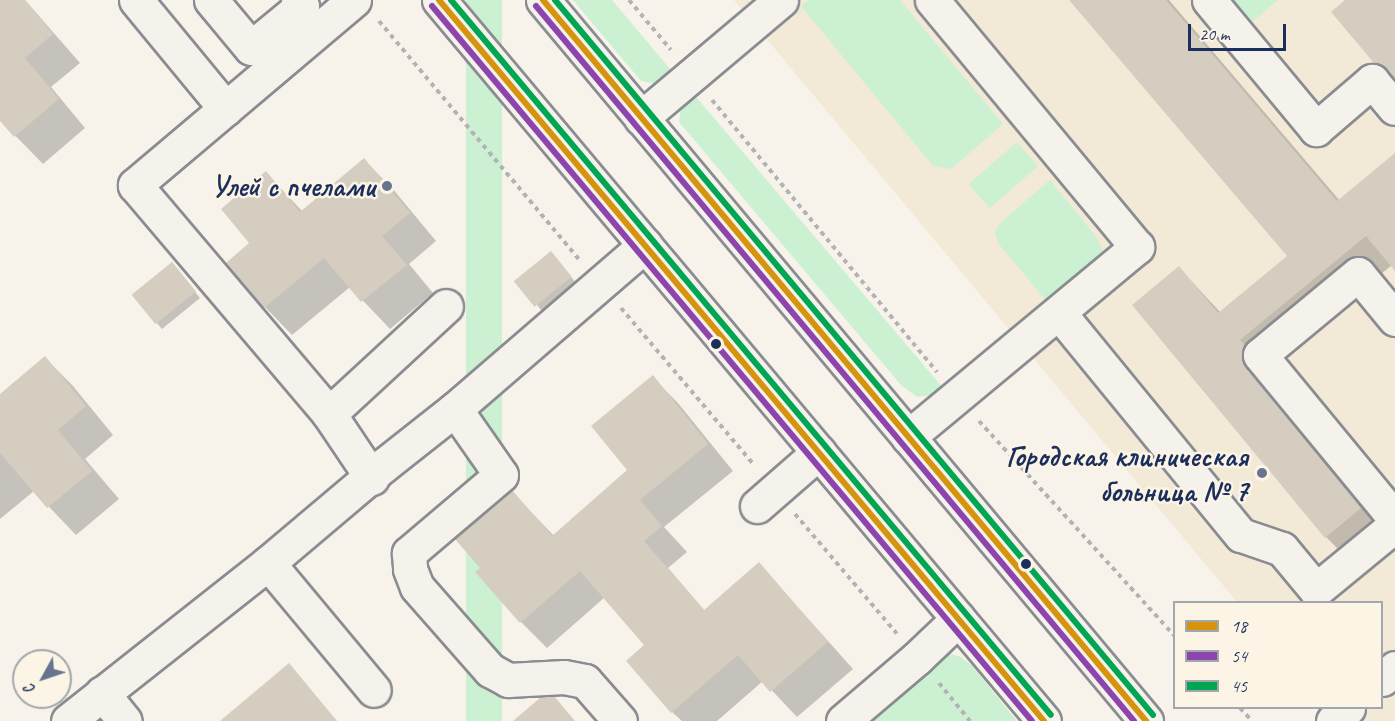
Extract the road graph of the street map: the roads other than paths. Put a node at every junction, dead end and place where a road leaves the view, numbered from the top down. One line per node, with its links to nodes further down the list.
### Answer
1 (136, 0): 13 (main road)
2 (211, 0): 3 (main road)
3 (298, 0)
4 (439, 0): 15 (main road)
5 (543, 0): 14 (main road)
6 (781, 0): 14 (main road)
7 (932, 0): 17 (main road)
8 (1184, 0): 9 (main road)
9 (1189, 0)
10 (1209, 0): 12 (main road)
11 (365, 9): 13 (main road)
12 (1395, 108)
13 (226, 109): 20 (main road)
14 (641, 118): 21 (main road)
15 (645, 245): 19 (main road); 22 (main road)
16 (446, 306): 20 (main road)
17 (1059, 313): 21 (main road); 26 (main road)
18 (1395, 319): 25 (main road)
19 (456, 409): 23 (main road); 36 (main road)
20 (329, 414): 23 (main road)
21 (908, 437): 39 (main road)
22 (819, 452): 24 (main road); 28 (main road)
23 (372, 478): 27 (main road)
24 (766, 498)
25 (1395, 519)
26 (1395, 525)
27 (268, 563): 31 (main road); 32 (main road)
28 (958, 619): 37 (main road); 38 (main road)
29 (1395, 668): 30 (main road)
30 (1383, 678)
31 (374, 690)
32 (102, 693): 34 (main road); 35 (main road)
33 (1347, 709): 40 (main road)
34 (68, 721)
35 (125, 721)
36 (620, 721)
37 (843, 721)
38 (1044, 721)
39 (1146, 721)
40 (1333, 721)

